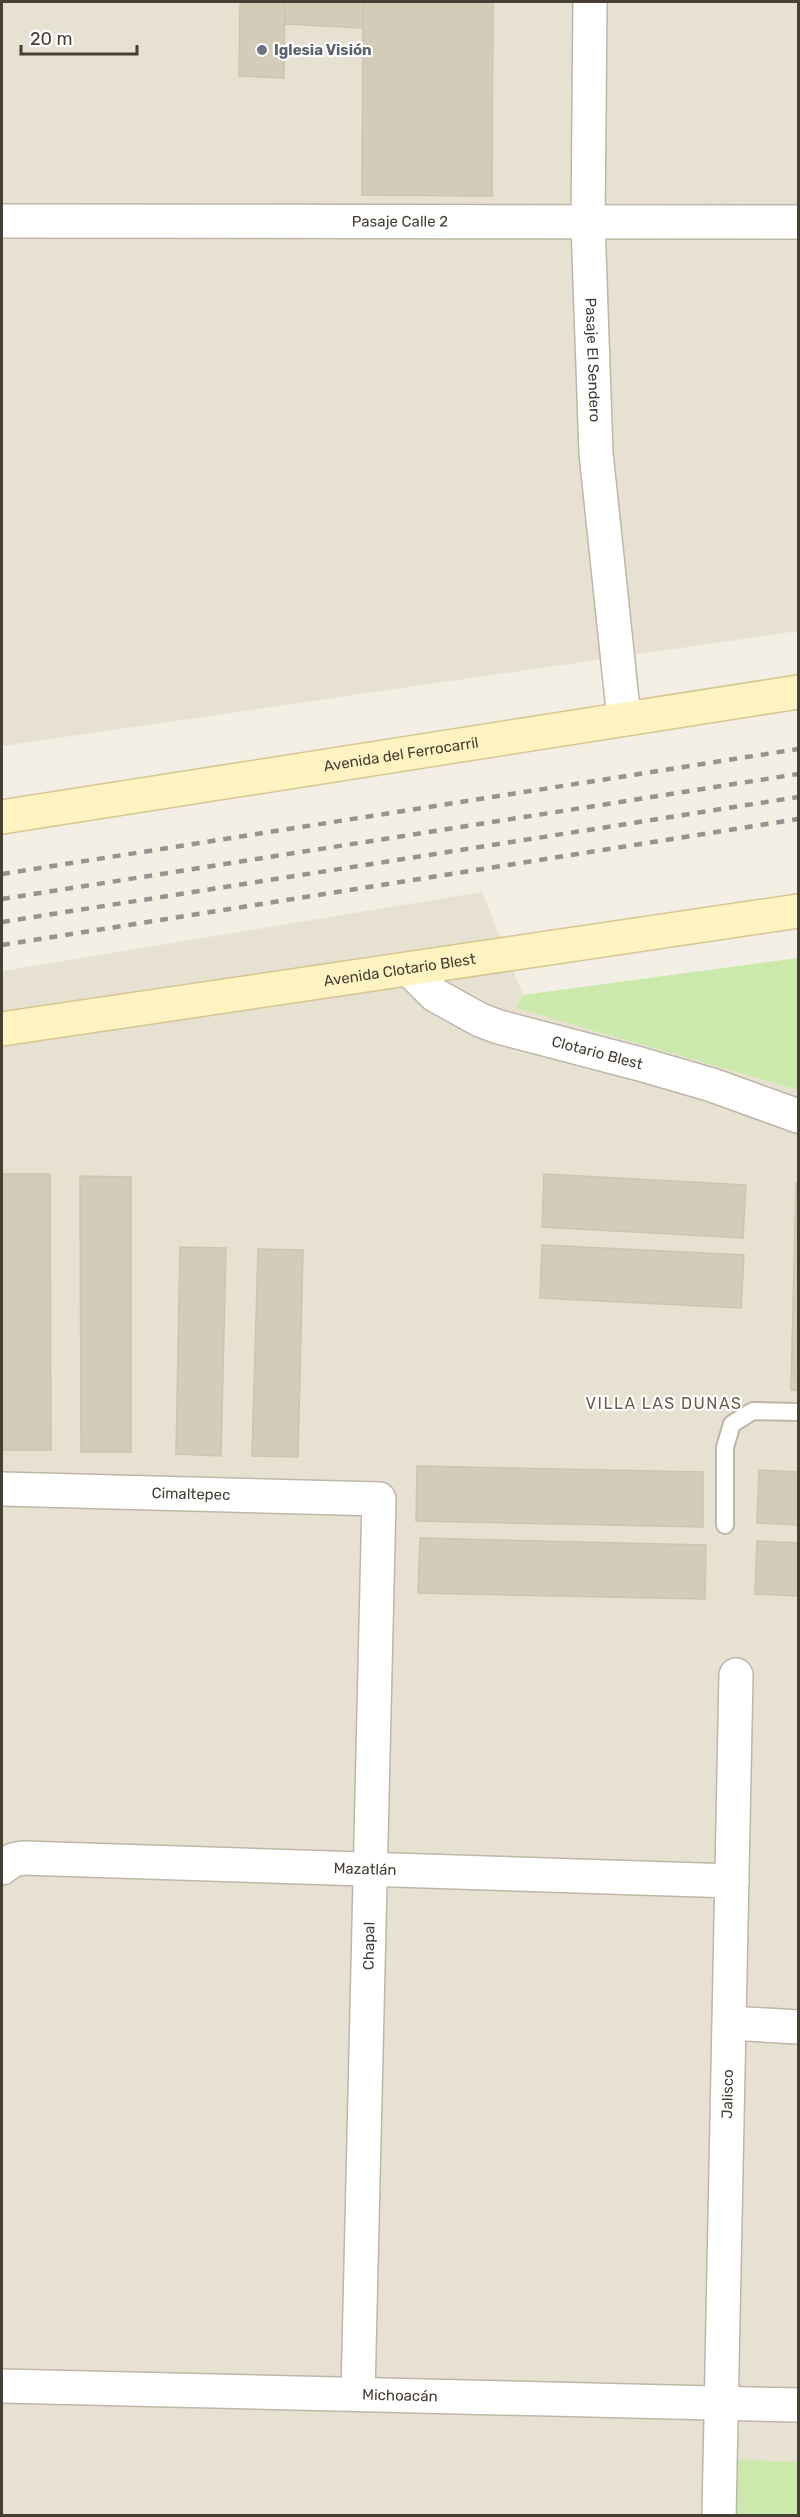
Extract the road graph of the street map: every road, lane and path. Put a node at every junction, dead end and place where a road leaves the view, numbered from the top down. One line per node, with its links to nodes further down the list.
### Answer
1 (590, 2): 4 (street, Pasaje El Sendero)
2 (2, 221): 4 (street, Pasaje Calle 2)
3 (798, 222): 4 (street, Pasaje Calle 2)
4 (588, 223): 6 (street, Pasaje El Sendero)
5 (798, 692): 6 (street, Avenida del Ferrocarril)
6 (624, 719): 7 (street, Avenida del Ferrocarril)
7 (2, 817)
8 (798, 910): 9 (street, Avenida Clotario Blest)
9 (409, 969): 10 (street, Avenida Clotario Blest); 11 (street, Clotario Blest)
10 (2, 1029)
11 (798, 1116)
12 (798, 1412): 15 (lane)
13 (2, 1489): 14 (street, Cimaltepec)
14 (379, 1499): 18 (street, Chapal)
15 (725, 1525)
16 (736, 1675): 19 (street, Jalisco)
17 (2, 1868): 18 (street, Mazatlán)
18 (371, 1869): 19 (street, Mazatlán); 23 (street, Chapal)
19 (732, 1881): 20 (street, Jalisco)
20 (730, 2023): 21 (street); 24 (street, Jalisco)
21 (798, 2027)
22 (2, 2386): 23 (street, Michoacán)
23 (358, 2394): 24 (street, Michoacán)
24 (722, 2402): 25 (street, Michoacán); 26 (street, Jalisco)
25 (798, 2405)
26 (719, 2516)

